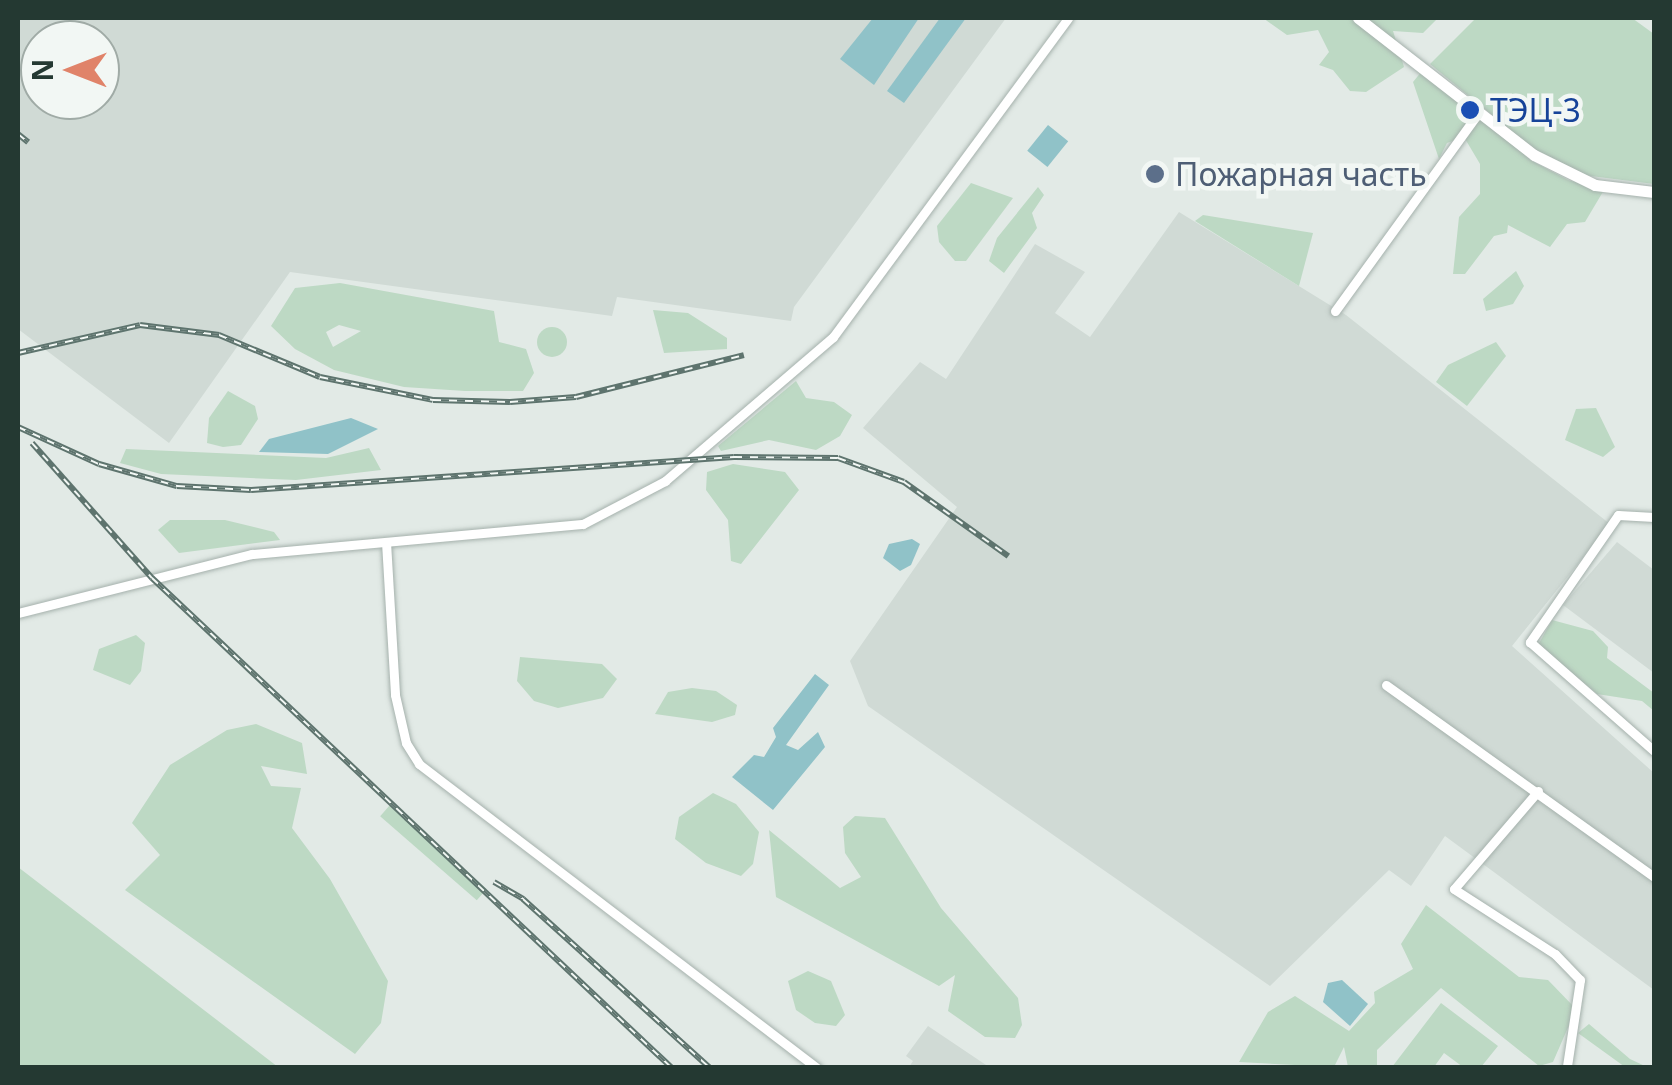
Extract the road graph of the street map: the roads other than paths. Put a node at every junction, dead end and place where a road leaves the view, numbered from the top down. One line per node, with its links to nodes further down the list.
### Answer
1 (1068, 18): 7 (street)
2 (1358, 18): 3 (main road)
3 (1480, 112): 4 (main road); 5 (street)
4 (1654, 192)
5 (1334, 311)
6 (1654, 517): 10 (street)
7 (386, 542): 8 (street); 14 (street)
8 (18, 613)
9 (1386, 685): 11 (street)
10 (1654, 751)
11 (1538, 791): 12 (street); 13 (street)
12 (1654, 877)
13 (1567, 1066)
14 (817, 1068)

